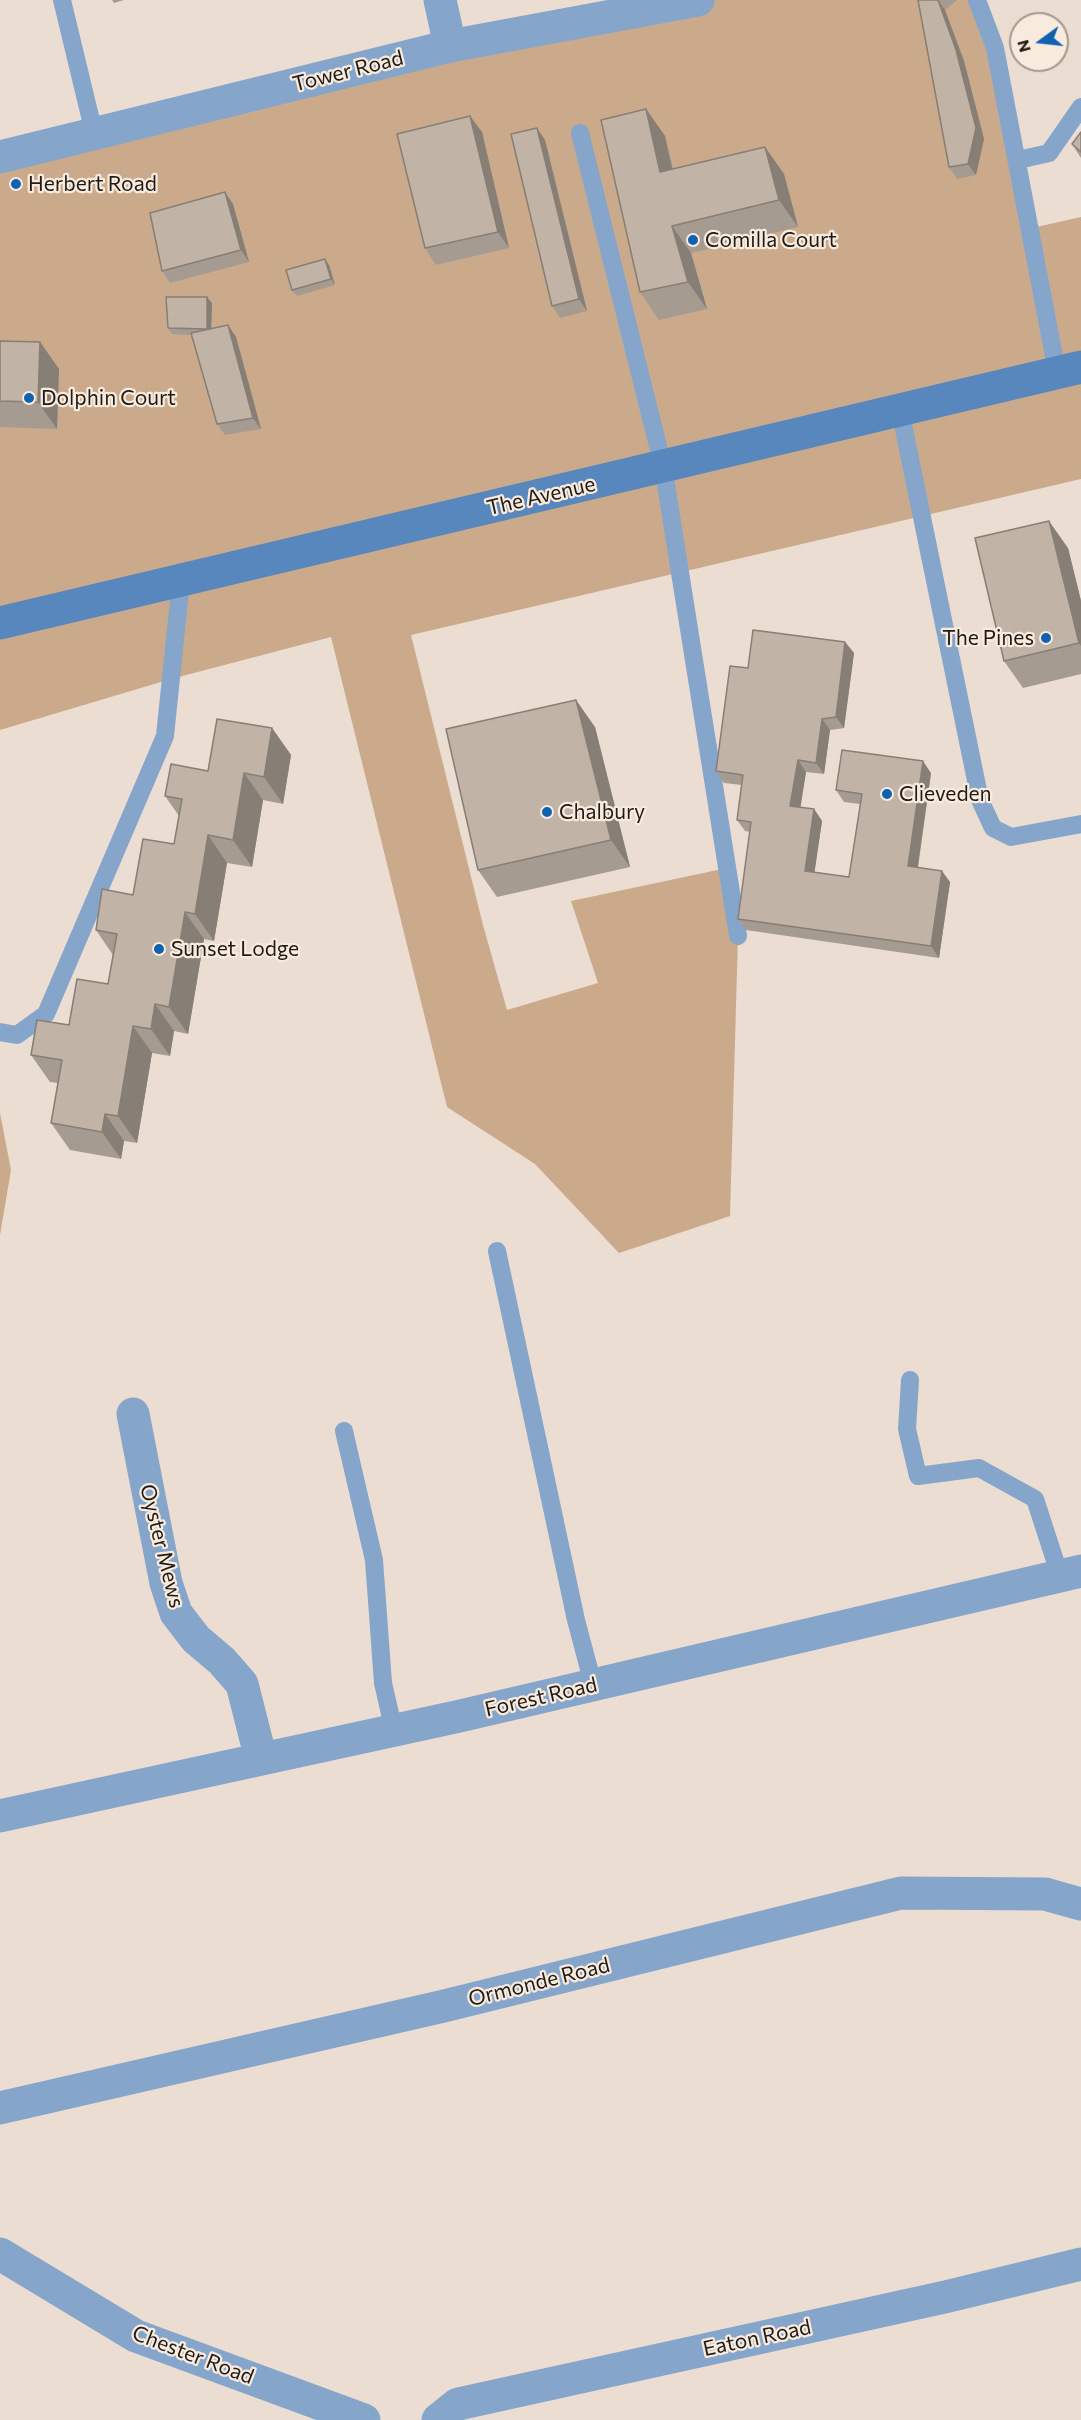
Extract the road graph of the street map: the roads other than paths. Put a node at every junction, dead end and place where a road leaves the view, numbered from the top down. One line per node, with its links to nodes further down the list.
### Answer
1 (62, 0): 7 (lane)
2 (440, 0): 5 (street)
3 (698, 0): 5 (street, Tower Road)
4 (977, 0): 10 (lane)
5 (450, 46): 7 (street, Tower Road)
6 (1081, 107): 10 (lane)
7 (94, 133): 9 (street, Tower Road)
8 (580, 133): 13 (lane)
9 (0, 157)
10 (1018, 160): 11 (lane)
11 (1069, 369): 12 (main road, The Avenue)
12 (900, 410): 13 (main road, The Avenue); 16 (lane)
13 (663, 466): 14 (main road, The Avenue); 17 (lane)
14 (181, 581): 15 (main road, The Avenue); 18 (lane)
15 (0, 623)
16 (1081, 824)
17 (738, 936)
18 (9, 1034)
19 (497, 1251): 24 (lane)
20 (910, 1380): 23 (lane)
21 (133, 1414): 26 (street, Oyster Mews)
22 (344, 1431): 25 (lane)
23 (1071, 1573): 24 (street, Forest Road)
24 (593, 1684): 25 (street, Forest Road)
25 (394, 1731): 26 (street, Forest Road)
26 (261, 1759): 27 (street, Forest Road)
27 (0, 1816)
28 (1081, 1904): 29 (street, Ormonde Road)
29 (0, 2108)
30 (0, 2254): 32 (street, Chester Road)
31 (1081, 2264): 33 (street, Eaton Road)
32 (364, 2420)
33 (438, 2420)

